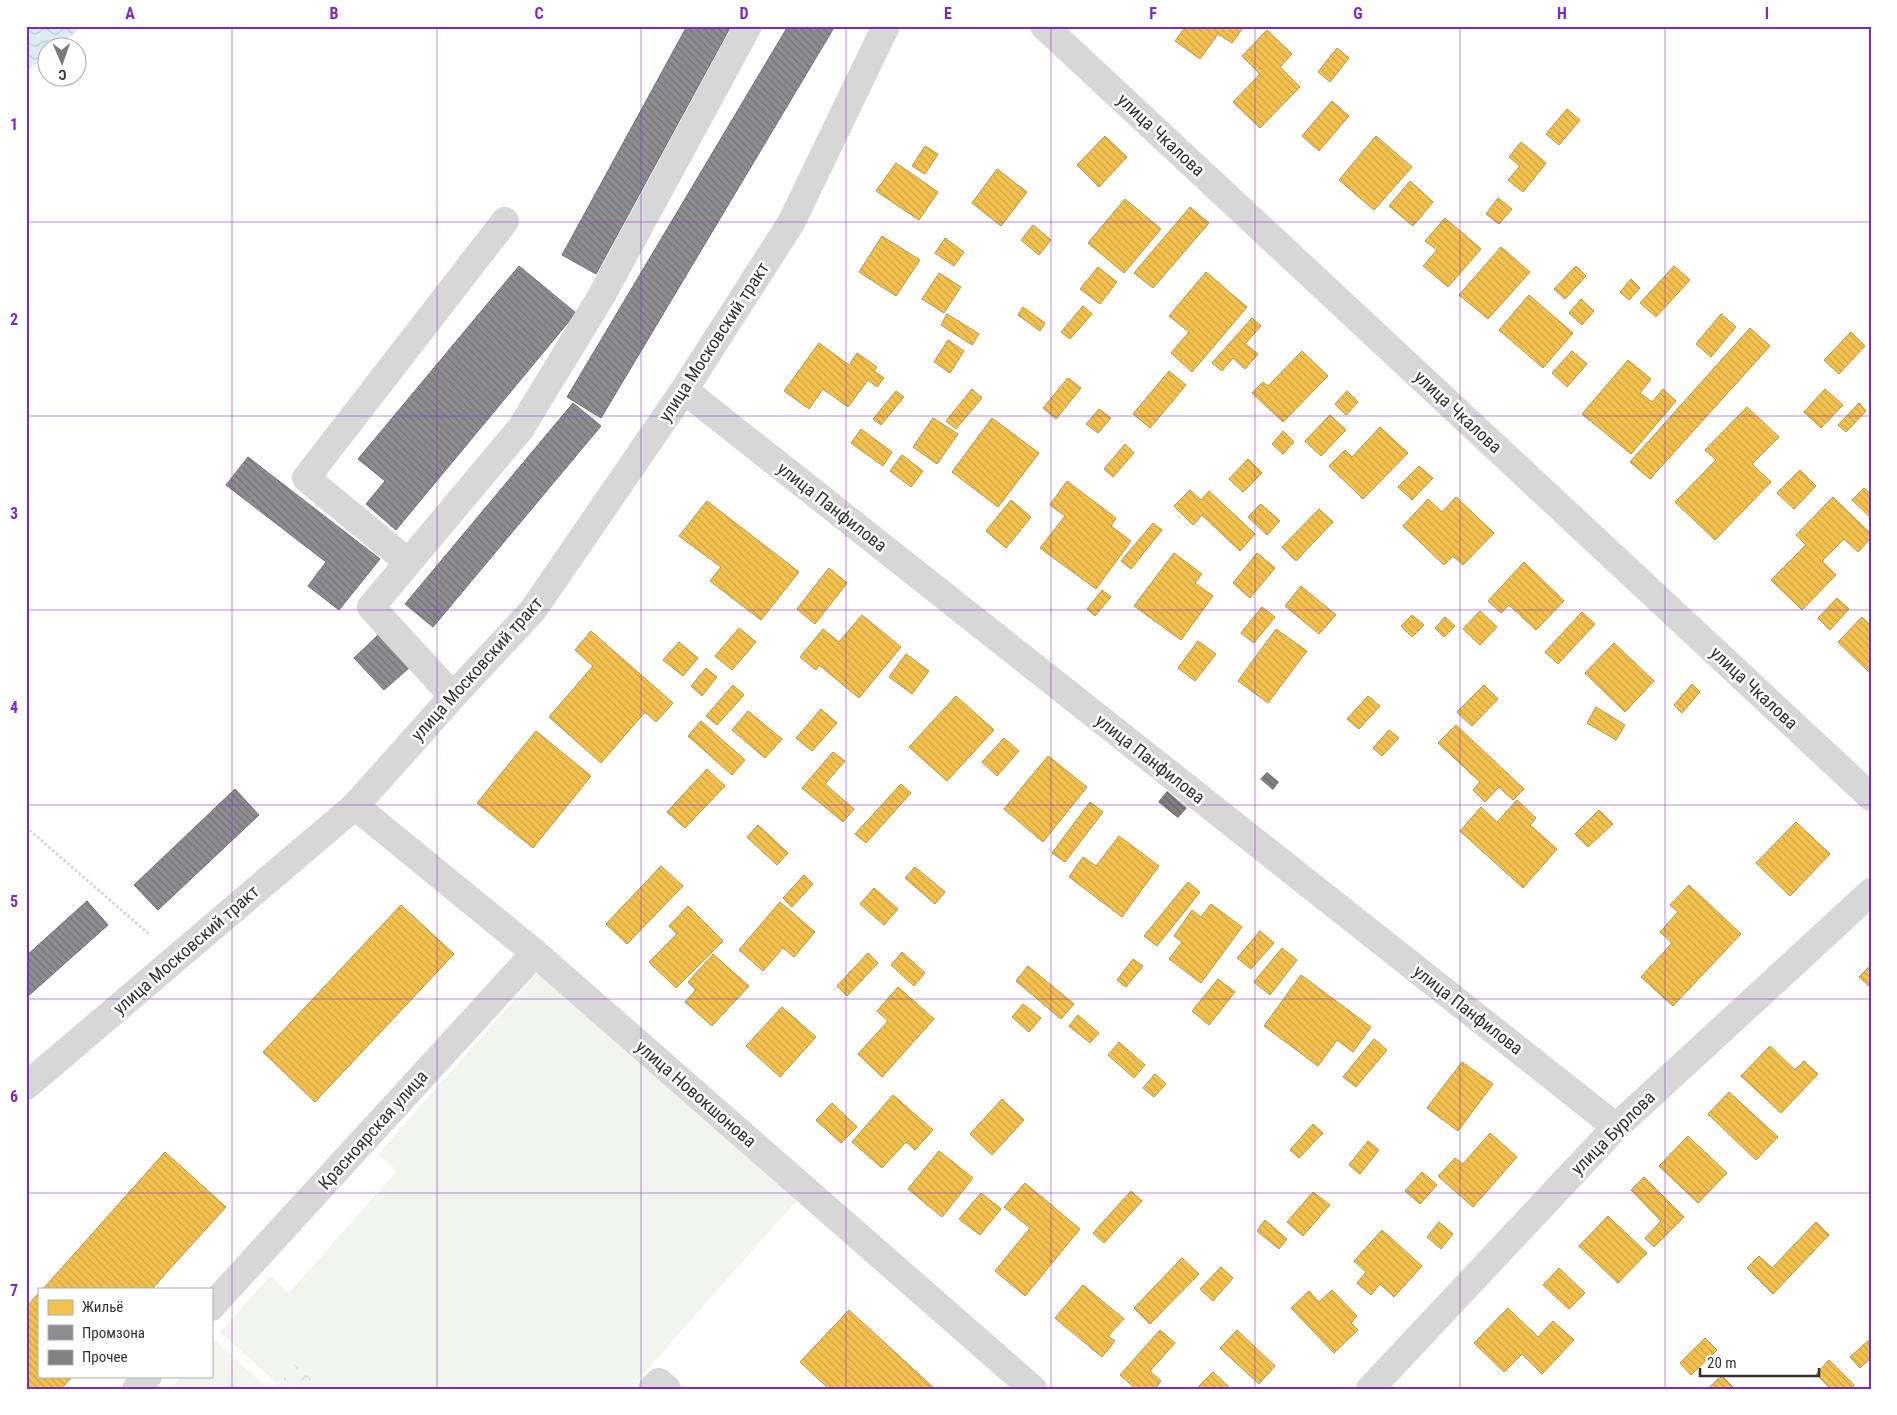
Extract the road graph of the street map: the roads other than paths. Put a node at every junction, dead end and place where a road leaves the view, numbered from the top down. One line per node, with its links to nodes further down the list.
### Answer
1 (748, 26): 6 (street)
2 (886, 26): 5 (street, улица Московский тракт)
3 (1044, 26): 8 (street, улица Чкалова)
4 (505, 221): 6 (street)
5 (684, 390): 7 (street, улица Московский тракт); 13 (street, улица Панфилова)
6 (408, 562): 7 (street)
7 (452, 696): 9 (street, улица Московский тракт)
8 (1871, 797)
9 (355, 806): 11 (street, улица Новокшонова); 12 (street, улица Московский тракт)
10 (1871, 892): 13 (street, улица Бурлова)
11 (535, 953): 14 (street, Красноярская улица); 19 (street, улица Новокшонова)
12 (26, 1086)
13 (1616, 1127): 20 (street, улица Бурлова)
14 (212, 1306)
15 (146, 1378): 16 (street)
16 (136, 1389)
17 (652, 1389): 18 (street)
18 (666, 1389)
19 (1033, 1389)
20 (1370, 1389)

